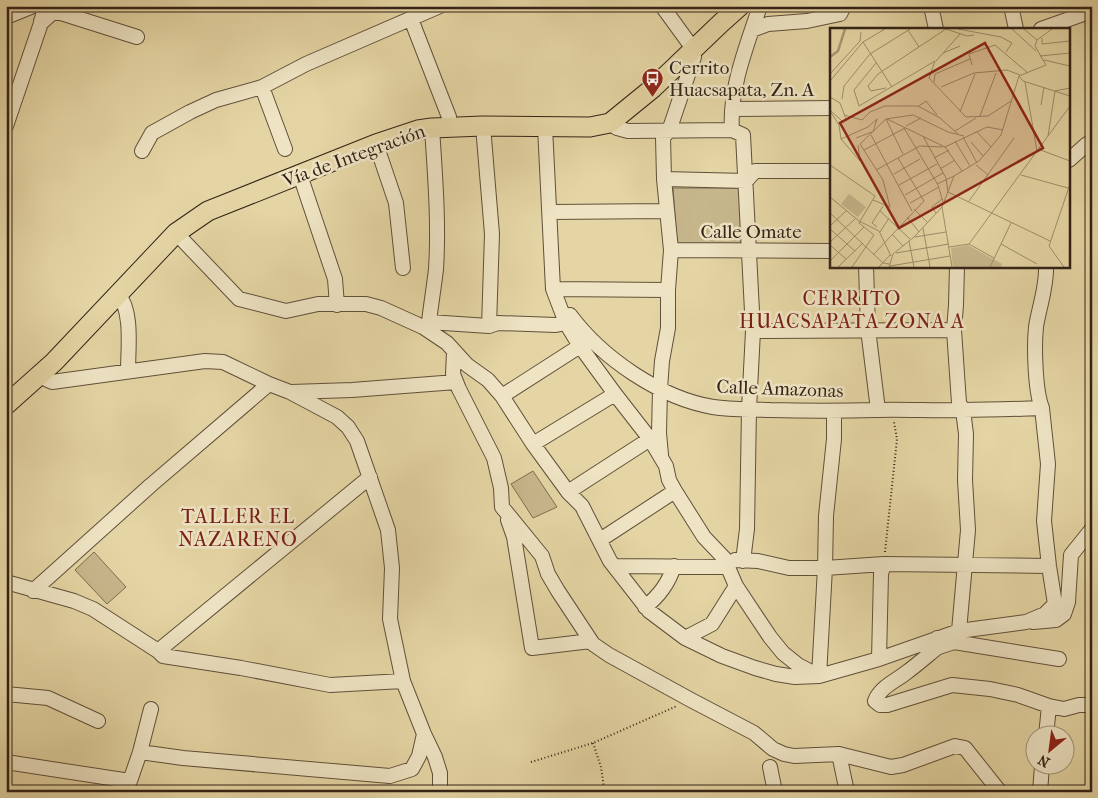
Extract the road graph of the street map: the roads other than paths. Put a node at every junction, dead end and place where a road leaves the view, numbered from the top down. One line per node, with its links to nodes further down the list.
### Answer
1 (34, 6): 11 (street); 13 (street)
2 (45, 6): 13 (street)
3 (440, 6): 12 (street)
4 (662, 6): 19 (street)
5 (740, 6): 19 (main road, Vía de Integración)
6 (760, 6): 17 (street)
7 (844, 6): 17 (street)
8 (931, 6): 14 (street)
9 (1011, 6): 15 (street)
10 (1092, 11): 16 (street)
11 (6, 18)
12 (411, 19): 20 (street); 23 (street)
13 (41, 23): 18 (street); 25 (street)
14 (936, 28)
15 (1016, 28)
16 (1044, 28)
17 (752, 30): 22 (street)
18 (137, 37)
19 (694, 50): 24 (main road, Vía de Integración); 30 (street)
20 (262, 87): 33 (street); 34 (street)
21 (830, 108): 22 (street)
22 (732, 109): 29 (street)
23 (449, 116)
24 (610, 123): 27 (main road, Vía de Integración); 30 (street)
25 (6, 126)
26 (483, 126): 27 (main road, Vía de Integración); 28 (main road, Vía de Integración); 56 (street)
27 (545, 127): 41 (street)
28 (432, 128): 31 (main road, Vía de Integración); 55 (street)
29 (732, 130): 30 (street); 39 (street)
30 (669, 131): 38 (street)
31 (376, 144): 37 (main road, Vía de Integración); 46 (street)
32 (1092, 144): 35 (street)
33 (285, 149)
34 (142, 151)
35 (1070, 159)
36 (830, 171): 39 (street)
37 (300, 175): 42 (main road, Vía de Integración); 53 (street)
38 (664, 180): 39 (street); 40 (street)
39 (746, 181): 44 (street)
40 (667, 211): 41 (street); 43 (street)
41 (550, 212): 51 (street)
42 (176, 233): 52 (main road, Vía de Integración); 53 (street)
43 (671, 250): 44 (street, Calle Omate); 50 (street)
44 (749, 251): 45 (street, Calle Omate); 59 (street)
45 (830, 251)
46 (403, 268)
47 (866, 268): 57 (street)
48 (957, 268): 58 (street)
49 (1046, 268): 71 (street)
50 (668, 290): 51 (street); 66 (street)
51 (554, 293): 54 (street); 66 (street, Calle Amazonas)
52 (118, 294): 62 (street); 63 (main road, Vía de Integración)
53 (337, 305): 55 (street)
54 (566, 323): 56 (street); 60 (street)
55 (426, 325): 56 (street); 61 (street)
56 (489, 326)
57 (868, 329): 58 (street); 59 (street); 73 (street)
58 (954, 330): 74 (street)
59 (753, 331): 72 (street)
60 (580, 346): 68 (street); 69 (street)
61 (454, 352): 64 (street); 69 (street)
62 (128, 372): 63 (street); 65 (street)
63 (39, 376): 70 (main road, Vía de Integración)
64 (456, 382): 67 (street); 82 (street)
65 (269, 384): 67 (street); 95 (street)
66 (660, 389): 72 (street, Calle Amazonas); 78 (street)
67 (290, 392): 79 (street)
68 (615, 394): 76 (street); 77 (street)
69 (502, 396): 77 (street)
70 (6, 405)
71 (1042, 408): 74 (street, Calle Amazonas); 91 (street)
72 (749, 409): 75 (street, Calle Amazonas); 85 (street)
73 (878, 410): 74 (street, Calle Amazonas); 75 (street, Calle Amazonas)
74 (963, 410): 90 (street)
75 (834, 412): 92 (street)
76 (650, 439): 78 (street); 81 (street)
77 (533, 444): 81 (street)
78 (661, 458): 80 (street)
79 (370, 477): 102 (street); 106 (street)
80 (675, 491): 84 (street); 86 (street)
81 (568, 492): 84 (street)
82 (505, 513): 100 (street); 100 (street)
83 (1092, 529): 97 (street)
84 (600, 540): 88 (street)
85 (743, 561): 86 (street); 92 (street)
86 (726, 562): 89 (street); 94 (street)
87 (884, 564): 90 (street); 92 (street); 103 (street)
88 (616, 566): 89 (street); 96 (street)
89 (674, 566): 96 (street)
90 (965, 566): 91 (street); 98 (street)
91 (1049, 566): 97 (street)
92 (825, 568): 105 (street)
93 (6, 582): 95 (street)
94 (736, 586): 99 (street); 105 (street)
95 (33, 591): 102 (street)
96 (646, 607): 99 (street)
97 (1026, 622): 98 (street)
98 (959, 630): 101 (street)
99 (685, 638): 105 (street)
100 (591, 641): 115 (street)
101 (938, 643): 103 (street); 104 (street); 108 (street)
102 (158, 651): 106 (street)
103 (879, 659): 105 (street)
104 (1059, 659)
105 (819, 676)
106 (403, 681): 113 (street)
107 (6, 694): 111 (street)
108 (1049, 706): 109 (street); 112 (street)
109 (1092, 706)
110 (151, 708): 114 (street)
111 (98, 721)
112 (1047, 726)
113 (424, 734): 114 (street); 119 (street)
114 (140, 752): 116 (street)
115 (839, 754): 121 (street); 122 (street)
116 (6, 762)
117 (770, 767): 120 (street)
118 (1041, 776): 123 (street)
119 (438, 792)
120 (776, 792)
121 (847, 792)
122 (1000, 792)
123 (1040, 792)

